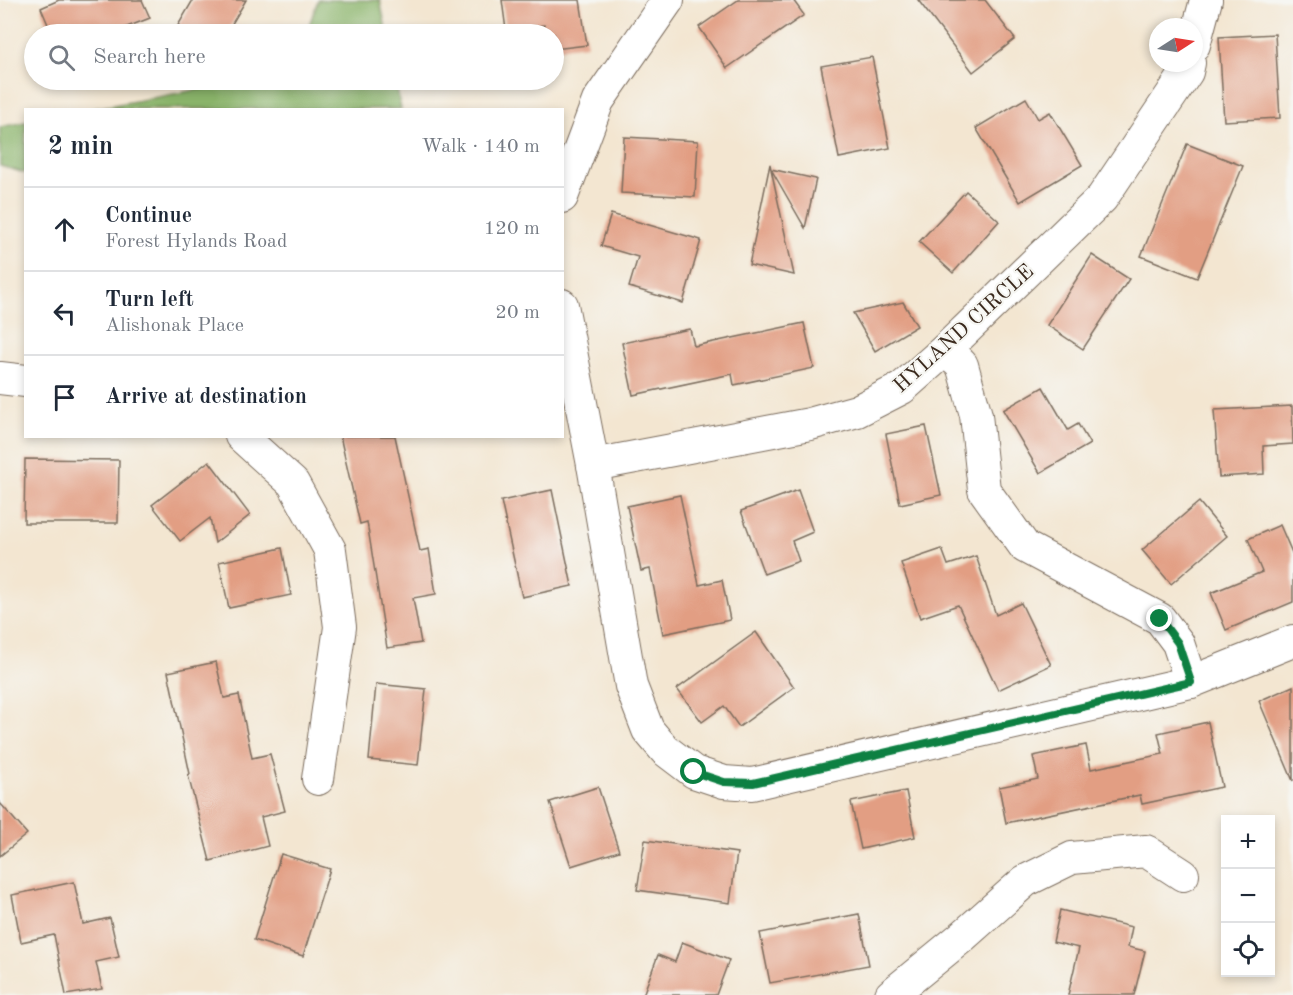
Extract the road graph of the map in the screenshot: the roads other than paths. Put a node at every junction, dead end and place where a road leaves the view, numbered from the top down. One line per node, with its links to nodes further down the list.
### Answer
1 (668, 0): 5 (street)
2 (1206, 0): 3 (street)
3 (1201, 18)
4 (1187, 72): 7 (street, HYLAND CIRCLE)
5 (564, 192)
6 (564, 316): 11 (street)
7 (946, 349): 11 (street, HYLAND CIRCLE); 13 (street)
8 (0, 378): 9 (street)
9 (24, 381)
10 (243, 438): 14 (street)
11 (593, 465): 13 (street)
12 (1293, 642): 13 (street)
13 (1191, 682)
14 (318, 780)
15 (1183, 875): 16 (street)
16 (891, 995)

